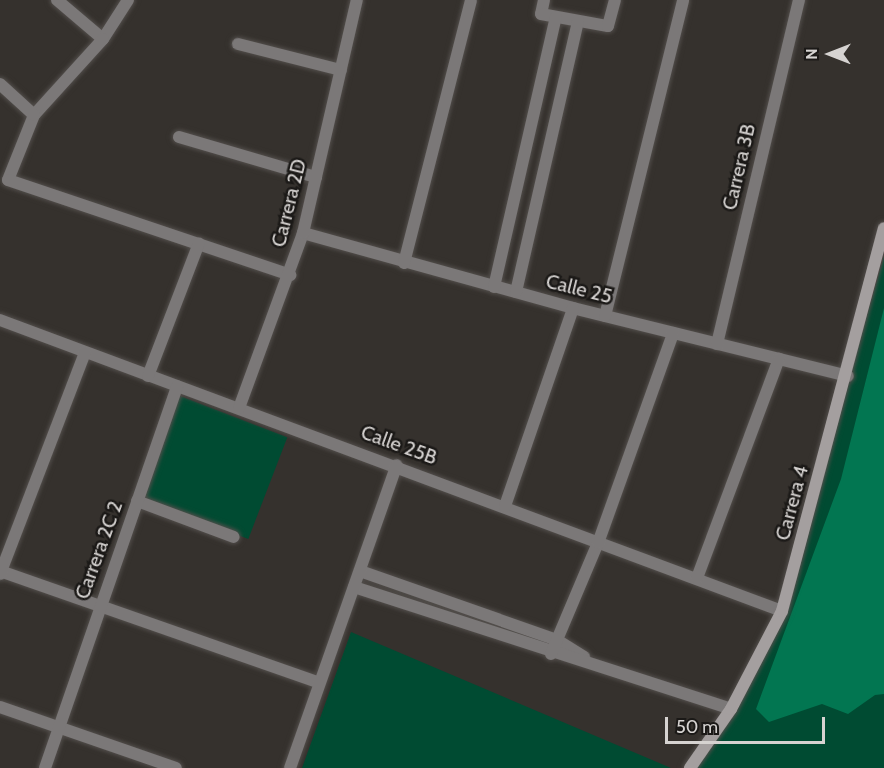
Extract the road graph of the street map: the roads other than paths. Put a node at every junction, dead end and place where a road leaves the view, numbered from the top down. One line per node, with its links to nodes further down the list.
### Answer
1 (57, 0): 11 (street)
2 (128, 0): 11 (street)
3 (357, 0): 13 (street, Carrera 2D)
4 (471, 0): 21 (street)
5 (544, 0): 9 (street)
6 (615, 0): 10 (street)
7 (683, 0): 26 (street)
8 (799, 0): 29 (street, Carrera 3B)
9 (556, 17): 10 (street); 23 (street)
10 (578, 21): 24 (street)
11 (103, 39): 15 (street)
12 (238, 44): 13 (street)
13 (341, 70): 17 (street, Carrera 2D)
14 (0, 84): 15 (street)
15 (34, 115): 20 (street)
16 (178, 137): 17 (street)
17 (316, 177): 19 (street, Carrera 2D)
18 (884, 228): 33 (main road, Carrera 4)
19 (303, 233): 21 (street, Calle 25); 22 (street, Carrera 2D)
20 (199, 243): 22 (street); 32 (street)
21 (404, 263): 23 (street, Calle 25)
22 (290, 275): 35 (street, Carrera 2D)
23 (494, 287): 24 (street, Calle 25)
24 (516, 292): 25 (street, Calle 25)
25 (573, 308): 26 (street, Calle 25); 38 (street)
26 (605, 316): 28 (street, Calle 25)
27 (0, 320): 30 (street, Calle 25B)
28 (673, 333): 29 (street, Calle 25); 40 (street)
29 (717, 344): 31 (street, Calle 25)
30 (85, 353): 32 (street, Calle 25B); 42 (street)
31 (779, 359): 33 (street, Calle 25); 43 (street)
32 (148, 376): 34 (street, Calle 25B)
33 (848, 376): 46 (main road, Carrera 4)
34 (177, 386): 35 (street, Calle 25B); 37 (street, Carrera 2C 2)
35 (239, 408): 36 (street, Calle 25B)
36 (397, 465): 38 (street, Calle 25B); 41 (street)
37 (137, 501): 39 (street); 45 (street, Carrera 2C 2)
38 (506, 506): 40 (street, Calle 25B)
39 (234, 537)
40 (598, 543): 43 (street, Calle 25B); 47 (street)
41 (360, 571): 44 (street); 47 (street)
42 (0, 572): 45 (street)
43 (697, 578): 46 (street, Calle 25B)
44 (354, 587): 48 (street); 50 (street)
45 (99, 606): 50 (street); 53 (street, Carrera 2C 2)
46 (782, 611): 52 (main road, Carrera 4)
47 (556, 640): 48 (street); 49 (street)
48 (551, 654): 49 (street)
49 (590, 661): 52 (street)
50 (319, 683): 57 (street)
51 (0, 707): 53 (street)
52 (731, 709): 58 (main road, Carrera 4)
53 (59, 727): 54 (street); 55 (street, Carrera 2C 2)
54 (160, 765): 56 (street)
55 (45, 768)
56 (176, 768)
57 (290, 768)
58 (690, 768)

